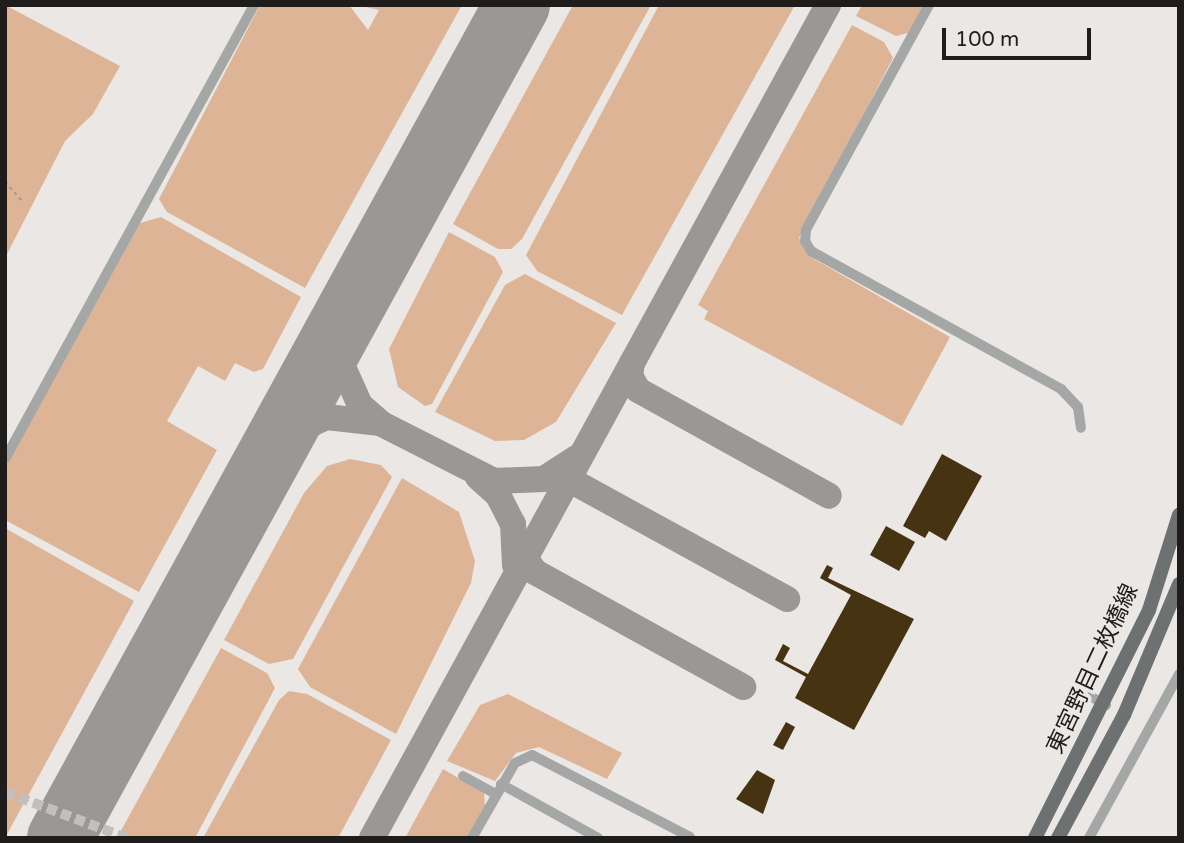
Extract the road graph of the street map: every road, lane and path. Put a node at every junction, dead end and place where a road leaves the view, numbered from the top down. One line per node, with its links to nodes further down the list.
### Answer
1 (254, 5): 6 (street)
2 (929, 5): 5 (street)
3 (5, 182): 4 (path)
4 (22, 201)
5 (1081, 428)
6 (5, 459)
7 (1179, 514): 11 (main road, 東宮野目二枚橋線)
8 (1179, 584): 18 (main road, 東宮野目二枚橋線)
9 (1179, 674): 19 (street)
10 (1086, 694): 11 (street)
11 (1106, 705): 17 (main road, 東宮野目二枚橋線)
12 (463, 776): 13 (street)
13 (498, 789): 14 (street); 15 (street); 16 (street)
14 (690, 837)
15 (472, 838)
16 (598, 838)
17 (1035, 838)
18 (1058, 838)
19 (1089, 838)

